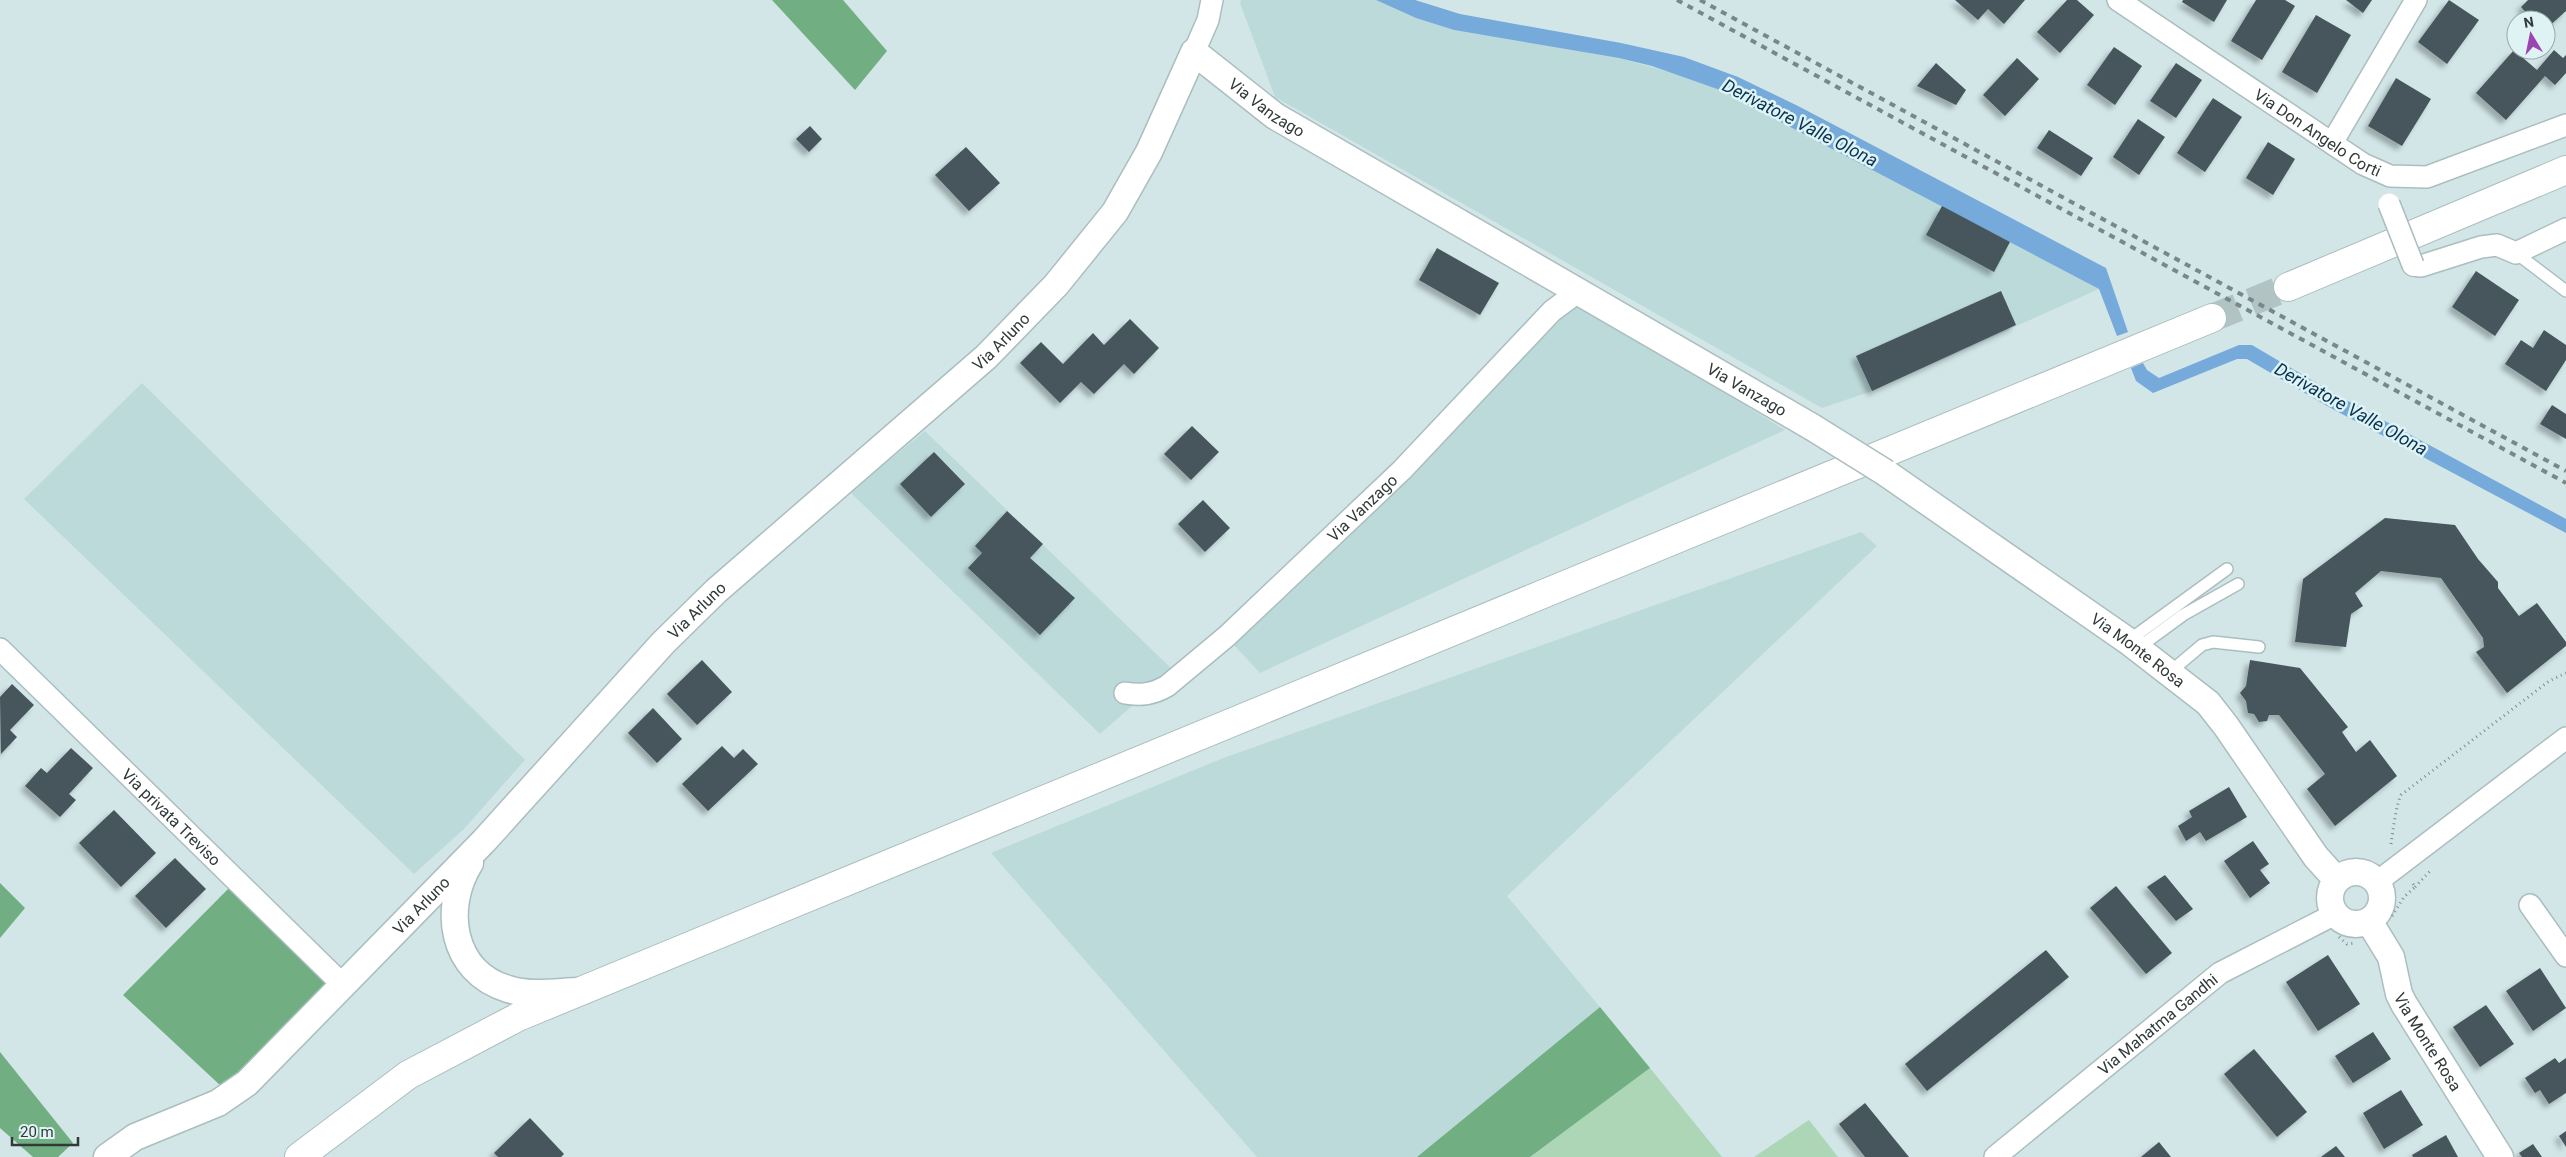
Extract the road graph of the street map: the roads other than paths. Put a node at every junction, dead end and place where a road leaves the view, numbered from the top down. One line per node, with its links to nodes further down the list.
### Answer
1 (1212, 0): 4 (street, Via Arluno)
2 (2118, 0): 6 (street, Via Don Angelo Corti)
3 (2416, 0): 6 (street)
4 (1194, 52): 12 (street, Via Vanzago); 24 (street, Via Arluno)
5 (2566, 125): 8 (street, Via Don Angelo Corti)
6 (2332, 143): 8 (street, Via Don Angelo Corti)
7 (2566, 170): 11 (main road)
8 (2390, 176): 10 (street, bridge)
9 (2566, 229): 10 (street)
10 (2516, 254): 13 (lane)
11 (2288, 287)
12 (1579, 291): 15 (street, Via Vanzago, bridge); 22 (street, Via Vanzago)
13 (2566, 291)
14 (2212, 318): 32 (main road)
15 (1886, 473): 18 (street, Via Monte Rosa)
16 (2227, 569): 18 (lane)
17 (2238, 584): 18 (lane)
18 (2133, 644): 21 (street, Via Monte Rosa)
19 (2259, 647): 21 (lane)
20 (0, 649): 31 (street, Via privata Treviso)
21 (2170, 672): 25 (street, Via Monte Rosa)
22 (1125, 693)
23 (2566, 738): 26 (street)
24 (484, 841): 31 (street, Via Arluno); 32 (street)
25 (2337, 880): 26 (street); 29 (street)
26 (2377, 882): 28 (street)
27 (2530, 905): 30 (street)
28 (2369, 921): 29 (street); 36 (street, Via Monte Rosa)
29 (2336, 924): 35 (street, Via Mahatma Gandhi)
30 (2566, 956)
31 (342, 984): 34 (street, Via Arluno)
32 (582, 991): 33 (main road)
33 (303, 1154)
34 (107, 1157)
35 (1995, 1157)
36 (2500, 1157)

